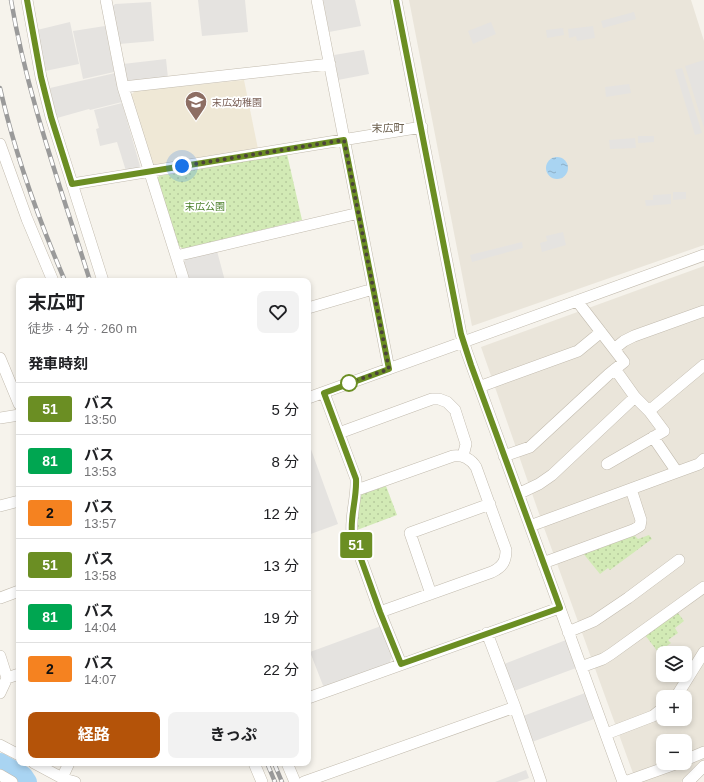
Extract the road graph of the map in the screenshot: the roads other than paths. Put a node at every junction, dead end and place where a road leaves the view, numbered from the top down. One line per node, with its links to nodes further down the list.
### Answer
1 (27, 0): 11 (street)
2 (106, 0): 6 (street)
3 (317, 0): 5 (street)
4 (396, 0): 7 (street)
5 (330, 64): 6 (street); 8 (street)
6 (123, 86): 10 (street)
7 (422, 128): 8 (street); 23 (street)
8 (344, 140): 10 (street); 12 (street)
9 (0, 144): 15 (street)
10 (150, 172): 11 (street); 14 (street)
11 (72, 184): 16 (street)
12 (359, 213): 14 (street); 18 (street)
13 (704, 255): 19 (street)
14 (176, 256): 17 (street)
15 (52, 278)
16 (102, 278)
17 (183, 278)
18 (373, 289): 20 (street); 27 (street)
19 (577, 301): 22 (street); 23 (street)
20 (311, 307)
21 (704, 311): 24 (street)
22 (601, 332): 24 (street); 29 (street)
23 (463, 342): 27 (street); 29 (street)
24 (614, 349): 28 (street)
25 (0, 358): 31 (street)
26 (704, 365): 34 (street)
27 (389, 369): 30 (street)
28 (615, 369): 33 (street); 40 (street)
29 (479, 388): 40 (street)
30 (324, 393): 32 (street); 37 (street)
31 (16, 397)
32 (311, 397)
33 (635, 397): 34 (street); 46 (street)
34 (649, 411): 38 (street)
35 (16, 415): 36 (street)
36 (0, 418)
37 (339, 433): 39 (street); 45 (street)
38 (653, 437): 42 (street); 43 (street)
39 (463, 456): 45 (street); 48 (street)
40 (504, 456): 46 (street)
41 (704, 459): 43 (street)
42 (607, 464)
43 (677, 472): 44 (street)
44 (631, 489): 50 (street); 52 (street)
45 (357, 490): 58 (street)
46 (518, 494): 50 (street)
47 (16, 502): 49 (street)
48 (490, 504): 55 (street); 55 (street)
49 (0, 506)
50 (530, 526): 52 (street)
51 (679, 560): 59 (street)
52 (543, 563): 57 (street)
53 (704, 587): 64 (street)
54 (16, 592): 56 (street)
55 (431, 594): 58 (street)
56 (0, 598)
57 (560, 608): 59 (street); 60 (street)
58 (380, 612): 63 (street)
59 (568, 632): 64 (street)
60 (488, 633): 63 (street); 70 (street)
61 (704, 652): 67 (street)
62 (0, 656): 66 (street)
63 (401, 664): 69 (street)
64 (581, 667): 72 (street)
65 (16, 675): 66 (street)
66 (7, 678): 68 (street)
67 (680, 690)
68 (0, 692)
69 (311, 697)
70 (515, 707): 85 (street); 89 (street)
71 (656, 714): 72 (street)
72 (606, 734): 90 (street)
73 (0, 745): 75 (street)
74 (704, 752): 76 (street)
75 (16, 753)
76 (692, 757)
77 (40, 766): 84 (street)
78 (68, 766): 84 (street)
79 (255, 766): 87 (street)
80 (288, 766): 88 (street)
81 (704, 766): 91 (street)
82 (658, 770): 90 (street)
83 (0, 775): 86 (street)
84 (66, 780)
85 (539, 781)
86 (12, 782)
87 (262, 782)
88 (294, 782)
89 (304, 782)
90 (624, 782)
91 (688, 782)

